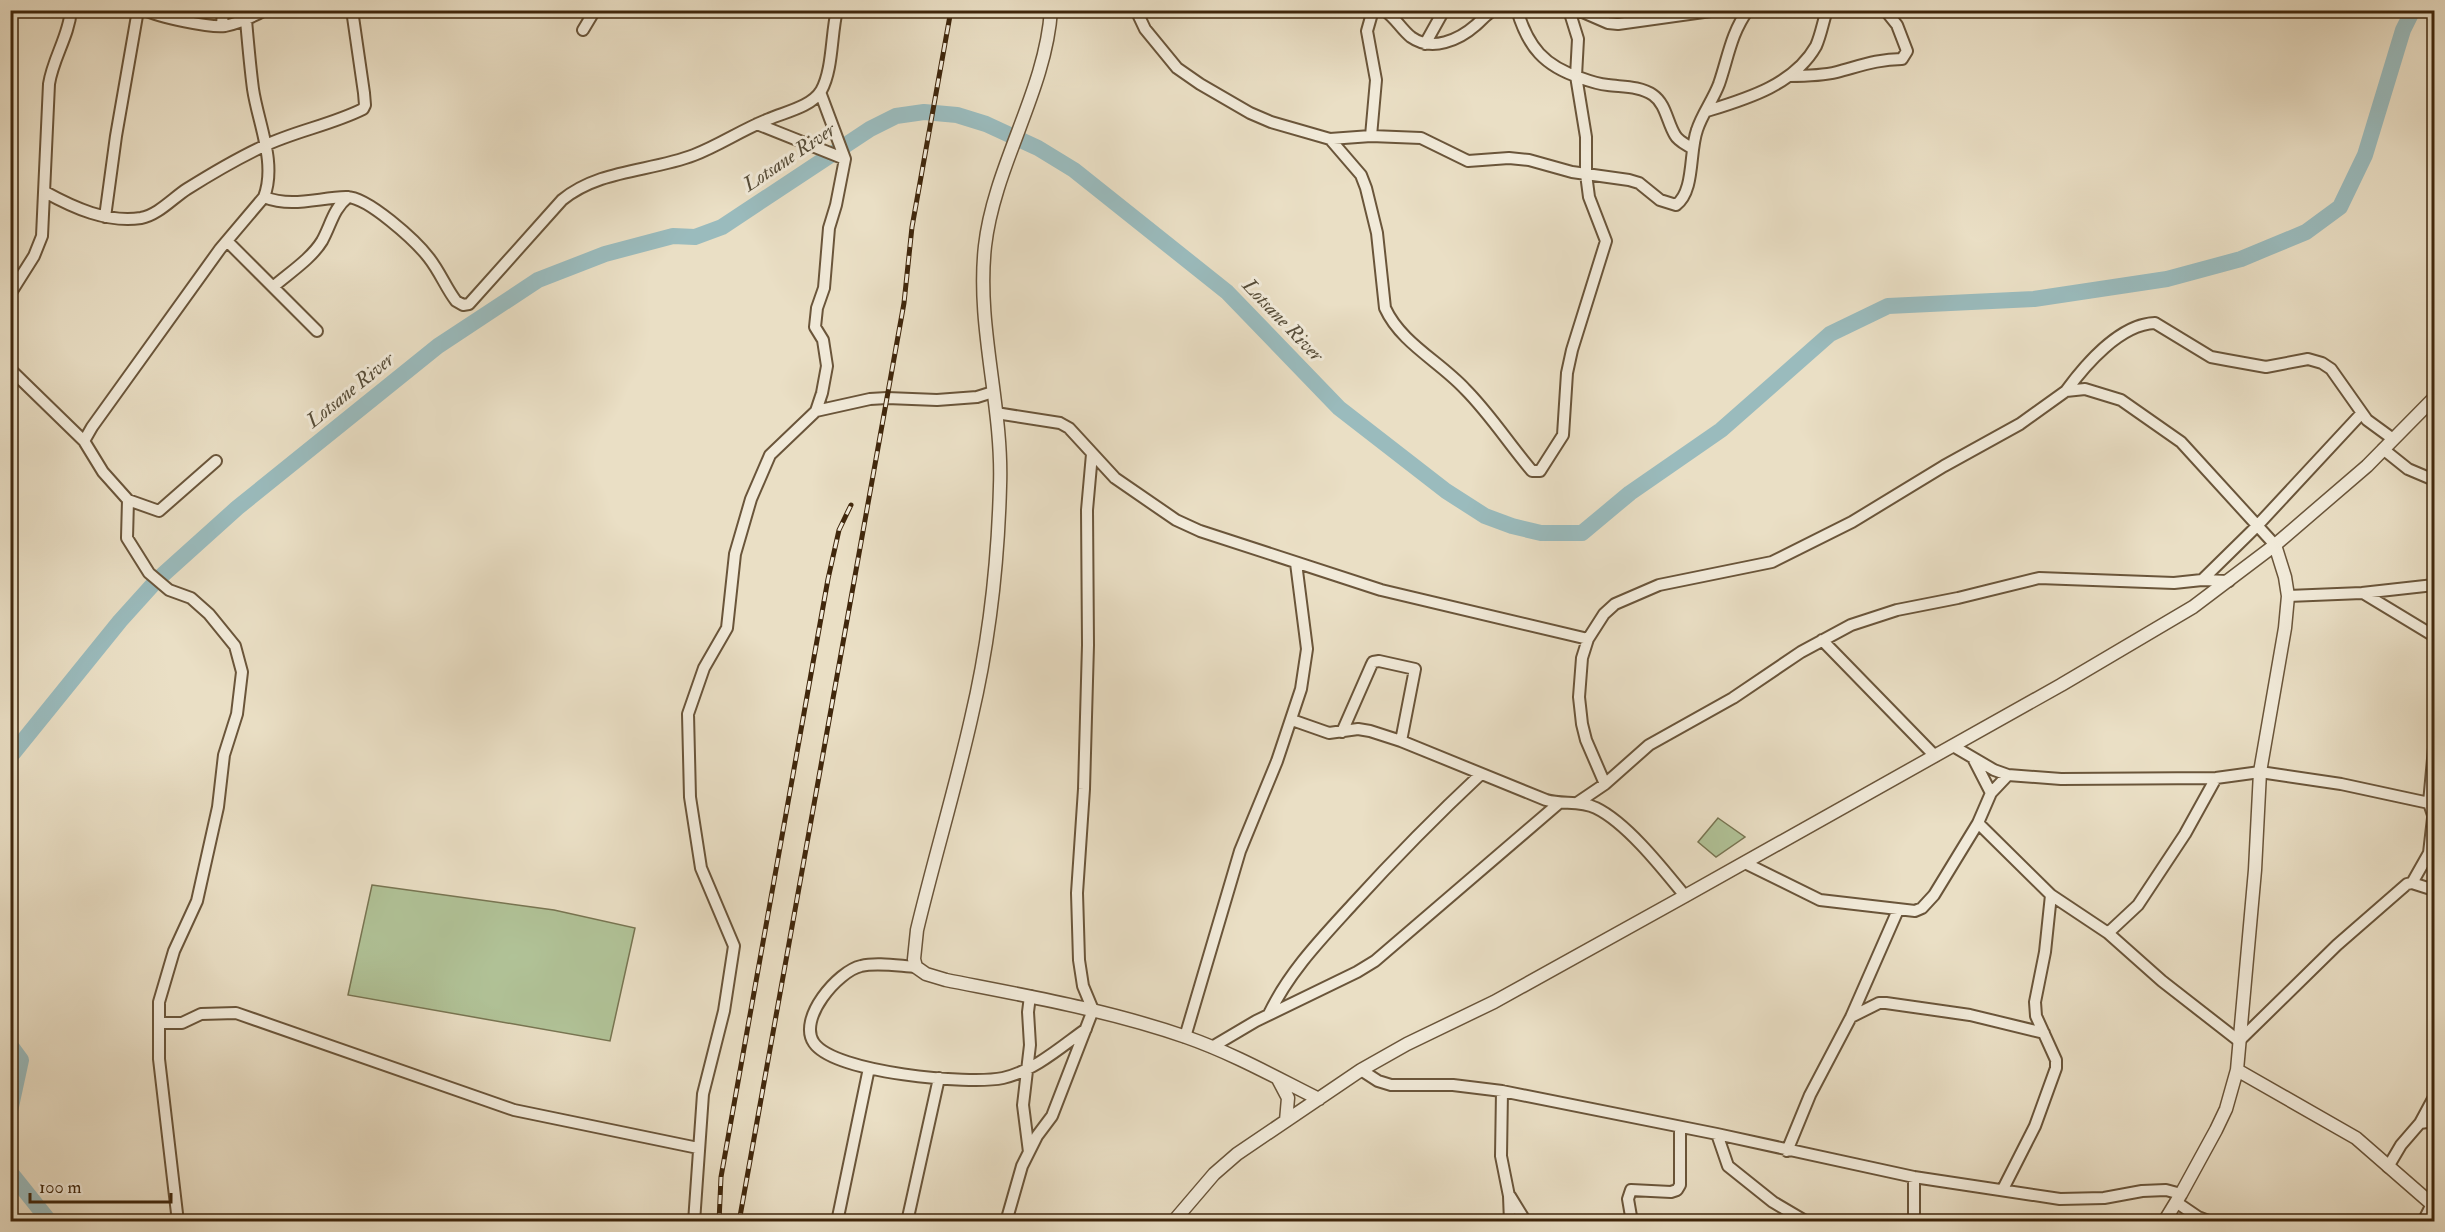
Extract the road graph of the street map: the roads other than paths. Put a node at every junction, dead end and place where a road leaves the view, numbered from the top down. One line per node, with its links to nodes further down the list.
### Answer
1 (71, 10): 37 (street)
2 (138, 10): 40 (street)
3 (145, 10): 23 (street)
4 (223, 10): 23 (street)
5 (265, 10): 22 (street)
6 (352, 10): 33 (street)
7 (595, 10): 24 (street)
8 (837, 10): 28 (street)
9 (1051, 10): 47 (street)
10 (1136, 10): 32 (street)
11 (1373, 10): 31 (street)
12 (1384, 10): 25 (street)
13 (1444, 10): 25 (street)
14 (1494, 10): 25 (street)
15 (1517, 10): 26 (street)
16 (1569, 10): 26 (street)
17 (1578, 10): 18 (street)
18 (1718, 10)
19 (1748, 10): 29 (street)
20 (1827, 10): 27 (street)
21 (1885, 10): 27 (street)
22 (246, 20): 23 (street); 33 (street)
23 (222, 26)
24 (583, 30)
25 (1425, 44)
26 (1576, 76): 34 (street); 36 (street)
27 (1789, 76): 29 (street)
28 (820, 92): 30 (street); 35 (street)
29 (1707, 111): 34 (street)
30 (757, 124): 35 (street); 38 (street)
31 (1371, 136): 32 (street); 36 (street)
32 (1330, 139): 36 (street)
33 (264, 146): 39 (street); 40 (street)
34 (1693, 149): 36 (street)
35 (845, 159): 49 (street)
36 (1586, 174)
37 (45, 192): 40 (street); 43 (street)
38 (349, 196): 39 (street); 42 (street)
39 (264, 197): 41 (street)
40 (105, 217)
41 (227, 241): 42 (street); 53 (street)
42 (273, 287): 44 (street)
43 (10, 294)
44 (317, 331)
45 (10, 369): 53 (street)
46 (2066, 391): 51 (street); 59 (street); 68 (street)
47 (993, 392): 49 (street); 50 (street)
48 (2434, 398): 52 (street)
49 (816, 411): 122 (street)
50 (996, 413): 55 (street); 97 (street)
51 (2361, 414): 52 (street); 59 (street)
52 (2393, 439): 54 (street)
53 (84, 441): 58 (street)
54 (2383, 449): 57 (street); 60 (street)
55 (1092, 454): 61 (street); 99 (street)
56 (216, 460): 58 (street)
57 (2434, 480)
58 (128, 500): 102 (street)
59 (2256, 527): 60 (street); 62 (street)
60 (2275, 545): 63 (street); 66 (street)
61 (1296, 563): 68 (street); 70 (street)
62 (2202, 580): 63 (street); 69 (street)
63 (2229, 581): 73 (street)
64 (2434, 585): 65 (street)
65 (2362, 593): 66 (street); 67 (street)
66 (2288, 596): 77 (street)
67 (2434, 636)
68 (1588, 639): 81 (street)
69 (1822, 640): 75 (street); 81 (street)
70 (1292, 720): 71 (street); 105 (street)
71 (1342, 732): 72 (street); 72 (street)
72 (1401, 741): 78 (street)
73 (1953, 746): 75 (street); 76 (street)
74 (2434, 748): 84 (street)
75 (1935, 756): 89 (street)
76 (1973, 758): 79 (street); 82 (street)
77 (2260, 772): 80 (street); 84 (street); 106 (street)
78 (1481, 774): 85 (street); 100 (street)
79 (2008, 775): 80 (street); 82 (street)
80 (2216, 778): 96 (street)
81 (1605, 784): 83 (street)
82 (1992, 793): 87 (street)
83 (1577, 802): 85 (street); 94 (street)
84 (2432, 802): 86 (street)
85 (1558, 804): 100 (street)
86 (2434, 818): 88 (street)
87 (1978, 823): 93 (street); 95 (street)
88 (2429, 853): 90 (street); 91 (street)
89 (1745, 862): 94 (street); 95 (street)
90 (2434, 870)
91 (2412, 883): 92 (street); 106 (street)
92 (2434, 890)
93 (2051, 895): 96 (street); 104 (street)
94 (1685, 896): 110 (street)
95 (1898, 910): 101 (street)
96 (2108, 933): 106 (street)
97 (916, 967): 98 (street); 108 (street)
98 (1030, 996): 99 (street); 109 (street)
99 (1093, 1010): 103 (street); 105 (street)
100 (1269, 1014): 107 (street)
101 (1851, 1017): 104 (street); 123 (street)
102 (159, 1023): 122 (street); 131 (street)
103 (1086, 1029): 109 (street); 124 (street)
104 (2044, 1033): 127 (street)
105 (1185, 1037): 107 (street)
106 (2239, 1041): 111 (street)
107 (1212, 1047): 113 (street)
108 (868, 1068): 112 (street); 133 (street)
109 (1026, 1069): 112 (street); 124 (street)
110 (1360, 1070): 114 (street); 116 (street)
111 (2237, 1070): 125 (street); 129 (street)
112 (939, 1078): 134 (street)
113 (1277, 1078): 116 (street); 117 (street)
114 (1503, 1090): 120 (street); 128 (street)
115 (2434, 1097): 119 (street)
116 (1319, 1099): 117 (street)
117 (1286, 1121): 136 (street)
118 (2434, 1121): 119 (street)
119 (2420, 1123): 125 (street)
120 (1680, 1128): 121 (street); 139 (street)
121 (1717, 1134): 123 (street); 140 (street)
122 (698, 1148): 132 (street)
123 (1787, 1150): 126 (street)
124 (1029, 1152): 135 (street)
125 (2388, 1167): 130 (street)
126 (1914, 1178): 127 (street); 141 (street)
127 (2003, 1190): 129 (street)
128 (1509, 1196): 137 (street); 138 (street)
129 (2179, 1198): 142 (street); 143 (street)
130 (2433, 1205): 144 (street)
131 (178, 1221)
132 (694, 1221)
133 (837, 1221)
134 (907, 1221)
135 (1006, 1221)
136 (1173, 1221)
137 (1510, 1221)
138 (1526, 1221)
139 (1632, 1221)
140 (1807, 1221)
141 (1914, 1221)
142 (2164, 1221)
143 (2211, 1221)
144 (2423, 1221)

